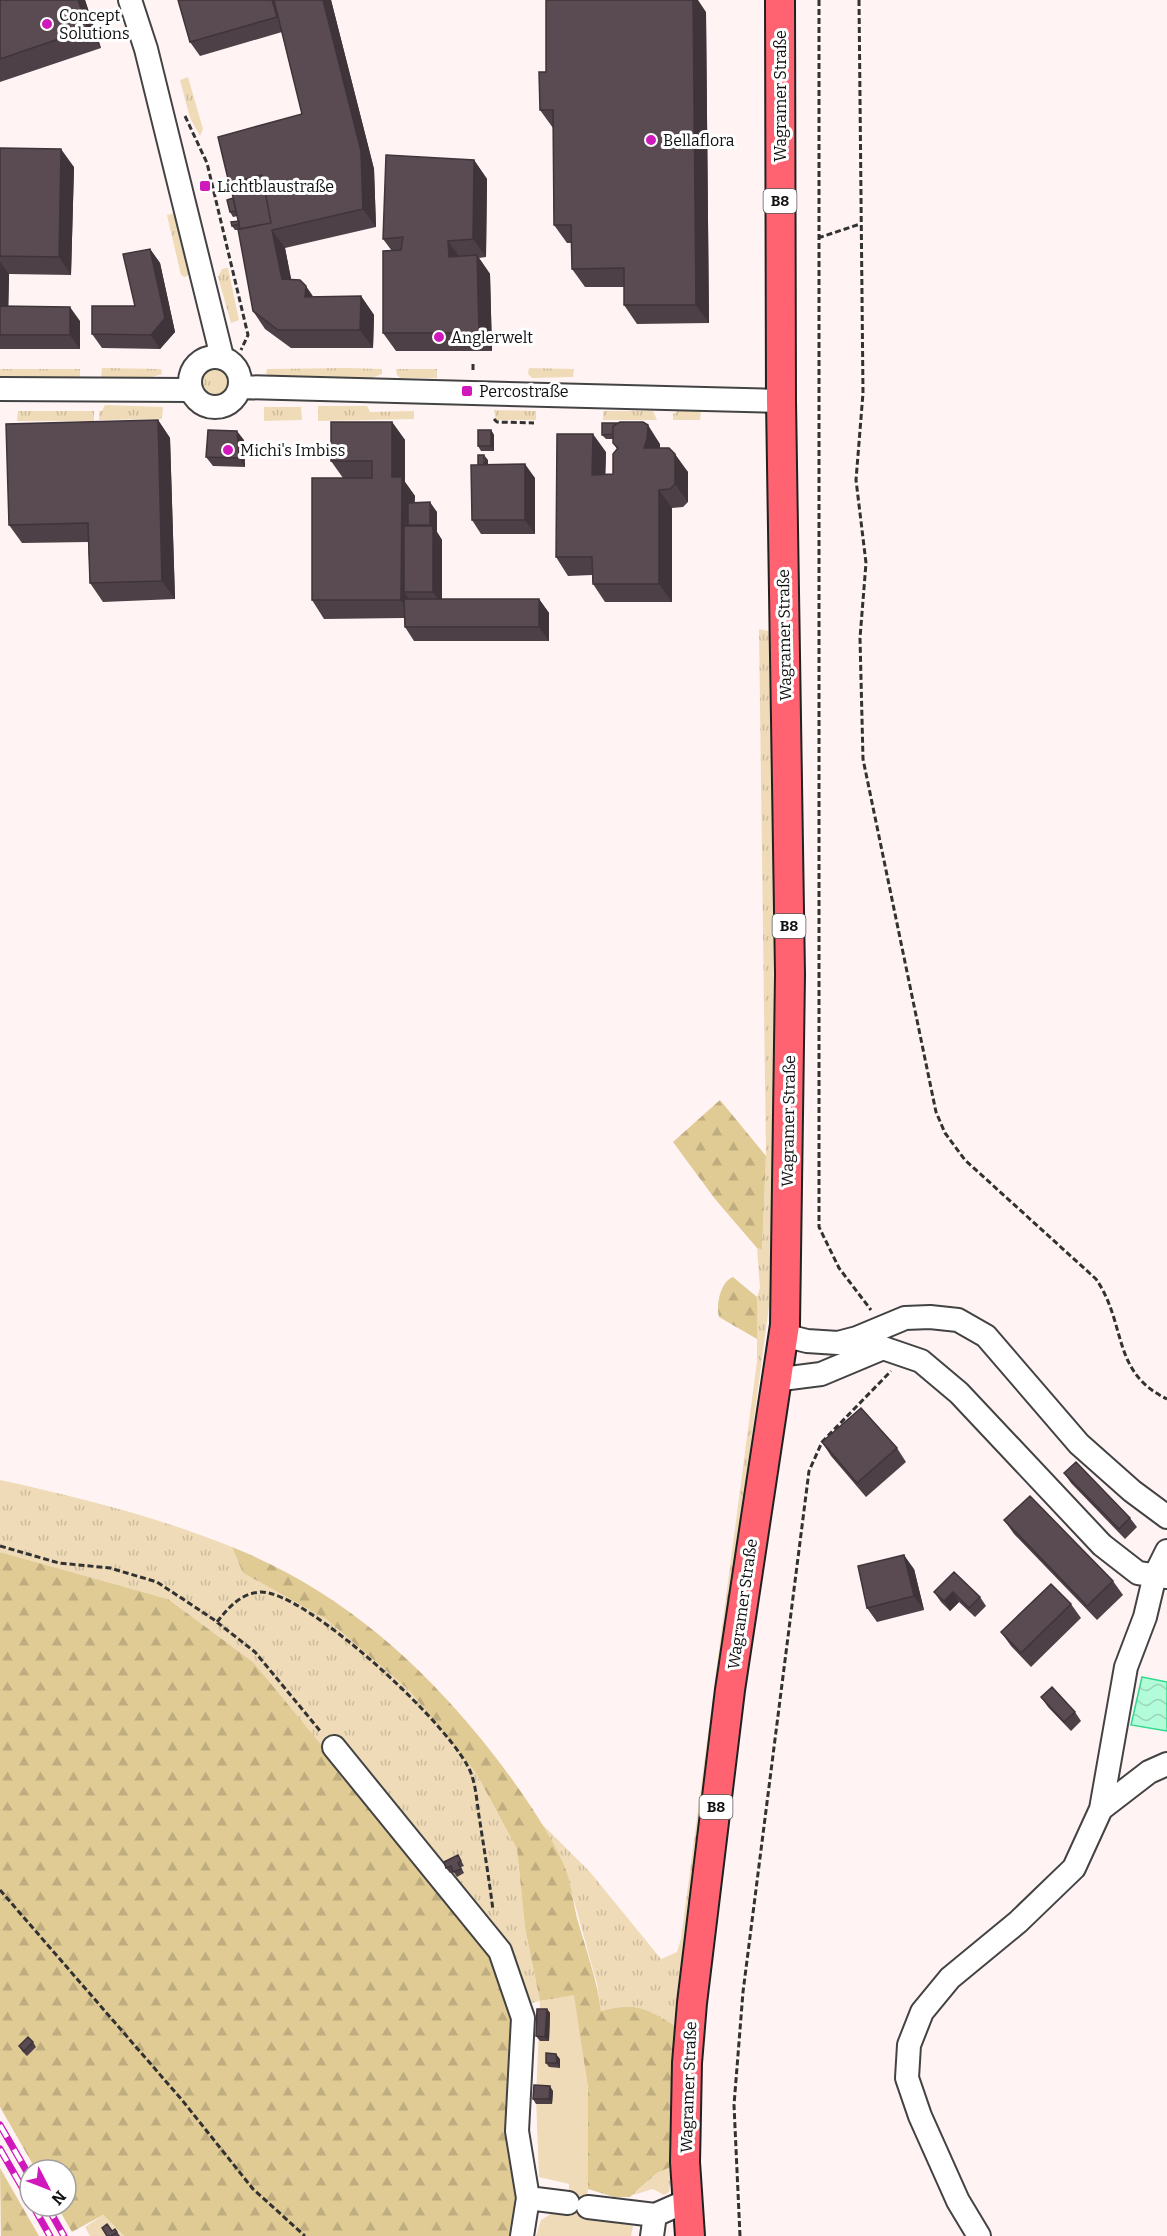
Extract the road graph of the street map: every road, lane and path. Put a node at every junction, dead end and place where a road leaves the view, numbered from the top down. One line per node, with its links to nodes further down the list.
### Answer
1 (130, 0): 9 (street)
2 (780, 0): 13 (main road, Wagramer Straße / B8)
3 (819, 0): 7 (path)
4 (859, 0): 6 (path)
5 (182, 106): 9 (path)
6 (860, 224): 7 (path); 20 (path)
7 (818, 238): 16 (path)
8 (473, 364): 10 (path)
9 (232, 370): 12 (street); 12 (street); 13 (street)
10 (473, 370)
11 (0, 389): 12 (street)
12 (190, 390)
13 (781, 401): 17 (main road, Wagramer Straße / B8)
14 (494, 419): 15 (path)
15 (534, 423)
16 (883, 1326): 17 (street); 18 (street); 21 (street)
17 (783, 1335): 19 (main road, Wagramer Straße / B8)
18 (895, 1352): 19 (street); 24 (street); 37 (path)
19 (774, 1380): 32 (main road, Wagramer Straße / B8)
20 (1167, 1399)
21 (1167, 1517)
22 (0, 1545): 25 (path)
23 (1167, 1551): 24 (street)
24 (1161, 1576): 28 (street)
25 (217, 1622): 26 (path); 30 (path)
26 (334, 1747): 31 (street)
27 (1167, 1764): 28 (street)
28 (1101, 1809): 38 (street)
29 (0, 1890): 34 (path)
30 (494, 1916)
31 (528, 2198): 33 (street); 35 (street)
32 (687, 2201): 33 (street); 36 (main road, Wagramer Straße / B8)
33 (653, 2226)
34 (305, 2236)
35 (522, 2236)
36 (690, 2236)
37 (740, 2236)
38 (979, 2236)

